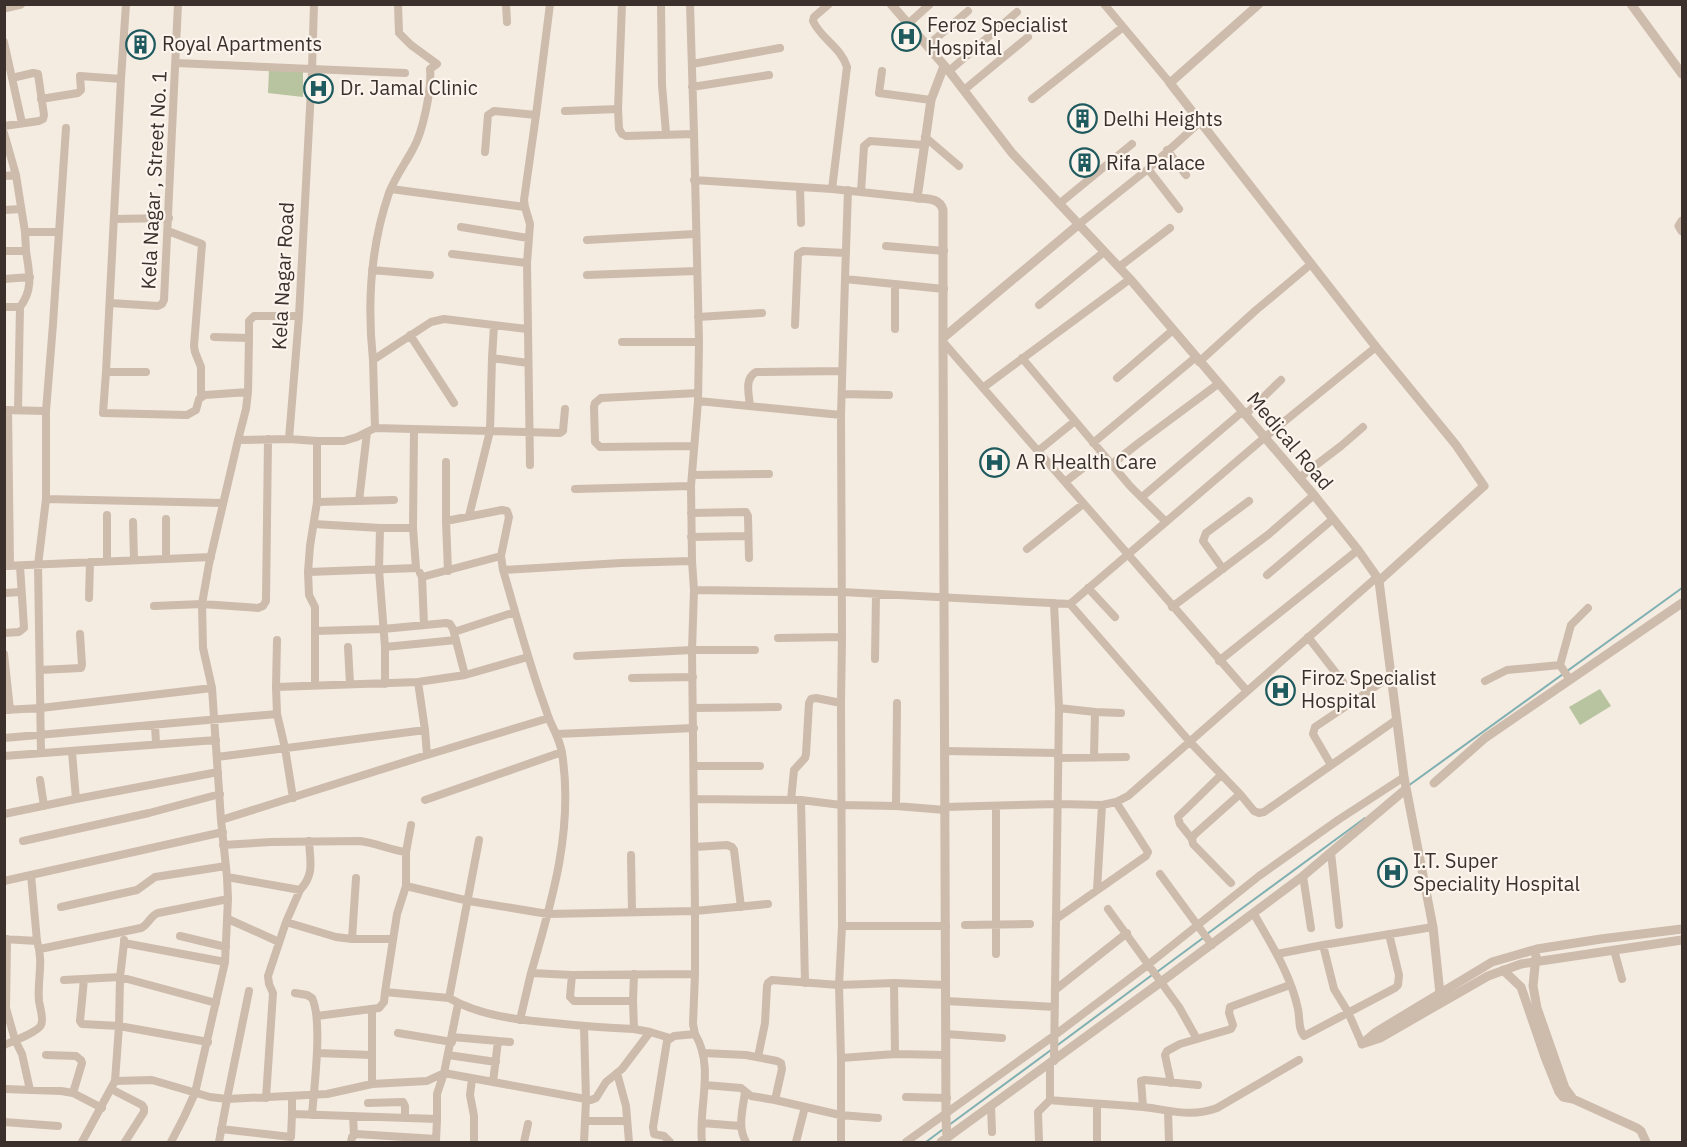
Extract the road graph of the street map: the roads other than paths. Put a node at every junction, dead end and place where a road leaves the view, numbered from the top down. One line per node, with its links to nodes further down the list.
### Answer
1 (21, 4): 17 (street)
2 (126, 4): 36 (street)
3 (178, 4): 27 (street, Kela Nagar , Street No. 1)
4 (314, 4): 30 (street, Kela Nagar Road)
5 (398, 4): 64 (street)
6 (506, 4): 20 (street)
7 (550, 4): 45 (street)
8 (622, 4): 43 (street)
9 (661, 4): 51 (street)
10 (690, 4): 28 (street)
11 (829, 4): 65 (street)
12 (930, 4): 21 (street)
13 (1104, 4): 22 (street)
14 (1259, 4): 37 (street)
15 (1632, 4): 34 (street)
16 (893, 5): 21 (street, Medical Road)
17 (4, 8)
18 (968, 11): 25 (street)
19 (1017, 12): 29 (street)
20 (507, 22)
21 (908, 24): 25 (street, Medical Road)
22 (1123, 27): 37 (street); 41 (street)
23 (1028, 37): 39 (street)
24 (4, 42): 33 (street)
25 (927, 46): 29 (street, Medical Road)
26 (780, 48): 28 (street)
27 (176, 63): 30 (street); 74 (street, Kela Nagar , Street No. 1)
28 (692, 64): 38 (street)
29 (946, 69): 39 (street, Medical Road); 42 (street)
30 (312, 70): 32 (street); 113 (street, Kela Nagar Road)
31 (882, 71): 42 (street)
32 (405, 73)
33 (9, 74): 40 (street); 47 (street)
34 (1683, 74)
35 (769, 75): 38 (street)
36 (121, 79): 40 (street); 75 (street)
37 (1170, 83): 46 (street)
38 (692, 87): 52 (street)
39 (964, 90): 69 (street, Medical Road)
40 (42, 99): 47 (street)
41 (1032, 99)
42 (932, 100): 53 (street)
43 (618, 109): 44 (street); 51 (street)
44 (565, 111)
45 (536, 115): 56 (street); 70 (street)
46 (1200, 122): 55 (street); 96 (street)
47 (22, 123): 48 (street)
48 (4, 126)
49 (66, 128): 84 (street)
50 (4, 134): 59 (street)
51 (666, 134): 52 (street)
52 (694, 134): 62 (street)
53 (925, 141): 57 (street); 67 (street); 68 (street)
54 (1132, 144): 69 (street)
55 (1167, 150): 58 (street); 61 (street)
56 (485, 152)
57 (959, 165)
58 (1148, 169): 72 (street); 78 (street)
59 (16, 175): 60 (street); 71 (street)
60 (4, 176)
61 (1186, 176)
62 (694, 180): 63 (street); 85 (street)
63 (800, 187): 65 (street); 77 (street)
64 (391, 189): 70 (street); 98 (street)
65 (832, 189): 66 (street)
66 (848, 190): 67 (street); 93 (street)
67 (861, 192): 68 (street)
68 (917, 198): 91 (street)
69 (1059, 204): 78 (street, Medical Road)
70 (525, 207): 86 (street)
71 (21, 209): 73 (street); 83 (street)
72 (1179, 209)
73 (4, 210)
74 (169, 218): 75 (street); 81 (street, Kela Nagar , Street No. 1)
75 (114, 219): 108 (street)
76 (1683, 221): 82 (street)
77 (801, 223)
78 (1078, 225): 92 (street, Medical Road); 123 (street)
79 (461, 227): 86 (street)
80 (1170, 228): 97 (street)
81 (168, 231): 108 (street, Kela Nagar , Street No. 1); 142 (street)
82 (1683, 231)
83 (25, 232): 84 (street); 90 (street)
84 (59, 232): 149 (street)
85 (695, 234): 87 (street); 99 (street)
86 (528, 238): 95 (street)
87 (587, 240)
88 (886, 246): 91 (street)
89 (4, 251): 90 (street)
90 (26, 251): 102 (street)
91 (944, 251): 107 (street)
92 (1104, 252): 97 (street, Medical Road); 109 (street)
93 (846, 253): 104 (street); 115 (street)
94 (452, 254): 95 (street)
95 (527, 263): 117 (street)
96 (1311, 264): 126 (street); 129 (street)
97 (1119, 267): 105 (street, Medical Road)
98 (372, 270): 100 (street); 130 (street)
99 (696, 271): 101 (street); 114 (street)
100 (430, 274)
101 (587, 275)
102 (30, 277): 103 (street); 111 (street)
103 (4, 279)
104 (844, 279): 106 (street); 132 (street)
105 (1130, 279): 119 (street, Medical Road); 128 (street)
106 (895, 284): 107 (street); 118 (street)
107 (944, 289): 123 (street)
108 (110, 303): 133 (street)
109 (1039, 305)
110 (4, 307): 111 (street)
111 (20, 308): 147 (street)
112 (762, 313): 114 (street)
113 (299, 316): 122 (street); 160 (street, Kela Nagar Road)
114 (698, 317): 125 (street)
115 (795, 324)
116 (494, 326): 117 (street); 120 (street); 127 (street)
117 (527, 329): 131 (street)
118 (895, 329)
119 (1173, 330): 129 (street, Medical Road); 135 (street)
120 (410, 335): 130 (street); 144 (street)
121 (214, 337): 122 (street)
122 (249, 338): 139 (street)
123 (944, 340): 138 (street); 229 (street)
124 (621, 342): 125 (street)
125 (699, 342): 143 (street)
126 (1376, 347): 158 (street); 221 (street)
127 (492, 358): 131 (street); 156 (street)
128 (1022, 358): 138 (street); 152 (street)
129 (1198, 359): 137 (street, Medical Road); 163 (street)
130 (373, 360): 154 (street)
131 (528, 363): 157 (street)
132 (842, 370): 140 (street); 145 (street)
133 (106, 372): 134 (street); 142 (street)
134 (146, 372)
135 (1117, 378)
136 (1281, 380): 150 (street)
137 (1218, 384): 150 (street, Medical Road); 169 (street)
138 (984, 387): 165 (street)
139 (248, 392): 142 (street); 161 (street)
140 (842, 393): 141 (street); 151 (street)
141 (889, 395)
142 (201, 396)
143 (698, 397): 145 (street); 164 (street); 164 (street)
144 (454, 403)
145 (750, 406): 151 (street)
146 (6, 410): 147 (street); 167 (street)
147 (18, 410): 149 (street)
148 (565, 410): 157 (street)
149 (45, 411): 179 (street)
150 (1243, 413): 158 (street, Medical Road); 178 (street)
151 (841, 415): 225 (street)
152 (1075, 421): 163 (street); 165 (street)
153 (1363, 427): 173 (street)
154 (371, 430): 155 (street); 162 (street); 181 (street)
155 (414, 430): 156 (street); 196 (street)
156 (490, 431): 157 (street); 188 (street)
157 (530, 432): 170 (street)
158 (1264, 438): 173 (street, Medical Road); 193 (street)
159 (268, 439): 160 (street); 161 (street); 232 (street)
160 (289, 439): 162 (street)
161 (238, 440): 184 (street)
162 (317, 441): 183 (street)
163 (1093, 443): 166 (street)
164 (694, 446): 172 (street)
165 (1038, 451): 174 (street)
166 (1102, 453): 169 (street); 174 (street)
167 (6, 459): 211 (street)
168 (446, 462): 191 (street)
169 (1112, 464): 178 (street)
170 (530, 465)
171 (769, 474): 172 (street)
172 (692, 475): 175 (street)
173 (1299, 478): 177 (street, Medical Road)
174 (1065, 482): 185 (street)
175 (691, 486): 176 (street); 186 (street)
176 (575, 489)
177 (1314, 495): 190 (street, Medical Road); 214 (street)
178 (1142, 497): 193 (street)
179 (46, 499): 184 (street); 210 (street)
180 (394, 500): 181 (street)
181 (359, 501): 183 (street)
182 (1249, 501): 214 (street)
183 (316, 502): 194 (street)
184 (223, 503): 203 (street)
185 (1083, 504): 199 (street); 201 (street)
186 (691, 513): 197 (street); 198 (street)
187 (107, 515): 207 (street)
188 (469, 516): 191 (street); 202 (street)
189 (166, 519): 205 (street)
190 (1333, 519): 200 (street, Medical Road); 219 (street)
191 (446, 521): 217 (street)
192 (133, 522): 206 (street)
193 (1166, 522): 201 (street)
194 (314, 524): 195 (street); 218 (street)
195 (380, 528): 196 (street); 215 (street)
196 (413, 528): 213 (street)
197 (748, 536): 198 (street); 204 (street)
198 (692, 537): 208 (street)
199 (1028, 549)
200 (1358, 550): 221 (street, Medical Road); 257 (street)
201 (1128, 554): 222 (street); 235 (street)
202 (501, 556): 216 (street); 217 (street)
203 (211, 557): 205 (street); 232 (street)
204 (748, 558)
205 (166, 559): 206 (street)
206 (134, 560): 207 (street)
207 (107, 561): 209 (street)
208 (692, 561): 216 (street); 223 (street)
209 (90, 562): 210 (street); 228 (street)
210 (38, 565): 212 (street); 259 (street)
211 (7, 566): 212 (street)
212 (20, 566): 224 (street)
213 (416, 568): 215 (street); 220 (street)
214 (1223, 569): 235 (street)
215 (379, 570): 218 (street); 240 (street)
216 (502, 570): 237 (street)
217 (448, 571): 220 (street)
218 (308, 572): 241 (street)
219 (1267, 575)
220 (422, 577): 239 (street)
221 (1378, 579): 246 (street); 261 (street, Medical Road)
222 (1088, 588): 233 (street); 238 (street)
223 (694, 590): 225 (street); 251 (street)
224 (21, 592): 226 (street); 242 (street)
225 (842, 592): 227 (street); 245 (street)
226 (4, 593)
227 (876, 594): 229 (street); 256 (street)
228 (88, 598)
229 (945, 598): 230 (street); 297 (street)
230 (1054, 603): 233 (street); 279 (street)
231 (1683, 603): 264 (street)
232 (201, 604): 234 (street); 272 (street)
233 (1070, 604): 294 (street)
234 (154, 606)
235 (1172, 607): 257 (street)
236 (1588, 608): 258 (street)
237 (515, 612): 244 (street); 255 (street)
238 (1115, 617)
239 (424, 625): 240 (street); 244 (street)
240 (383, 629): 241 (street); 250 (street)
241 (315, 631): 270 (street)
242 (4, 633)
243 (80, 634): 259 (street)
244 (455, 636): 250 (street); 260 (street)
245 (842, 637): 247 (street); 274 (street)
246 (1308, 637): 265 (street); 273 (street)
247 (778, 638)
248 (277, 640): 271 (street)
249 (348, 647): 268 (street)
250 (384, 647): 269 (street)
251 (692, 650): 252 (street); 254 (street); 262 (street)
252 (755, 650)
253 (4, 654): 280 (street)
254 (577, 656)
255 (528, 657): 260 (street); 284 (street)
256 (875, 659)
257 (1219, 661): 273 (street)
258 (1560, 665): 264 (street); 266 (street)
259 (40, 670): 277 (street)
260 (465, 675): 267 (street)
261 (1391, 676): 285 (street, Medical Road); 307 (street)
262 (693, 677): 263 (street); 278 (street)
263 (632, 678)
264 (1570, 680): 314 (street)
265 (1343, 681)
266 (1485, 681)
267 (418, 682): 269 (street); 289 (street)
268 (350, 684): 269 (street); 270 (street)
269 (385, 684)
270 (315, 685): 271 (street)
271 (276, 687): 283 (street)
272 (212, 688): 277 (street); 286 (street)
273 (1246, 691): 294 (street)
274 (841, 703): 322 (street); 326 (street)
275 (897, 703): 329 (street)
276 (778, 707): 278 (street)
277 (41, 708): 280 (street); 291 (street)
278 (693, 708): 288 (street)
279 (1059, 708): 281 (street); 302 (street)
280 (7, 710)
281 (1095, 712): 282 (street); 305 (street)
282 (1121, 713)
283 (277, 714): 286 (street); 296 (street)
284 (549, 718): 290 (street); 301 (street)
285 (1396, 720): 307 (street); 312 (street, Medical Road)
286 (214, 721): 287 (street); 293 (street)
287 (155, 726): 291 (street); 295 (street)
288 (694, 728): 290 (street); 308 (street)
289 (425, 730): 296 (street); 301 (street)
290 (557, 734): 299 (street)
291 (41, 735): 292 (street); 300 (street)
292 (4, 738)
293 (216, 740): 295 (street); 304 (street)
294 (1190, 742): 311 (street); 324 (street)
295 (156, 743): 298 (street)
296 (285, 748): 304 (street); 318 (street)
297 (945, 751): 302 (street); 331 (street)
298 (72, 752): 300 (street); 319 (street)
299 (562, 752): 321 (street); 364 (street)
300 (41, 753): 303 (street)
301 (427, 755): 318 (street)
302 (1058, 755): 305 (street); 325 (street)
303 (4, 756)
304 (217, 757): 310 (street)
305 (1094, 757): 306 (street)
306 (1126, 757)
307 (1330, 765): 317 (street)
308 (694, 766): 309 (street); 320 (street)
309 (760, 766)
310 (218, 772): 316 (street); 319 (street)
311 (1221, 775): 317 (street); 336 (street)
312 (1404, 777): 315 (street, Medical Road); 375 (street)
313 (40, 780): 328 (street)
314 (1434, 783)
315 (1406, 789): 343 (street); 376 (street, Medical Road)
316 (220, 794): 333 (street); 338 (street)
317 (1240, 794): 336 (street)
318 (292, 798): 333 (street)
319 (76, 799): 328 (street)
320 (694, 799): 322 (street); 341 (street)
321 (425, 800)
322 (791, 800): 323 (street)
323 (801, 800): 326 (street); 410 (street)
324 (1116, 802): 327 (street); 355 (street)
325 (1057, 804): 327 (street); 330 (street); 367 (street)
326 (841, 805): 329 (street); 373 (street)
327 (1102, 805): 355 (street)
328 (44, 806): 332 (street)
329 (896, 806): 331 (street)
330 (996, 806): 331 (street); 369 (street)
331 (945, 808): 374 (street)
332 (4, 814)
333 (221, 820): 335 (street)
334 (411, 825): 342 (street)
335 (223, 832): 340 (street); 347 (street)
336 (1192, 839): 352 (street)
337 (479, 840): 357 (street)
338 (23, 841)
339 (309, 841): 340 (street); 342 (street); 354 (street)
340 (224, 845): 345 (street)
341 (695, 847): 360 (street); 362 (street)
342 (406, 852): 353 (street)
343 (1331, 854): 348 (street); 372 (street)
344 (632, 855): 363 (street)
345 (226, 866): 349 (street); 359 (street)
346 (1160, 873): 375 (street)
347 (32, 875): 351 (street); 390 (street)
348 (1304, 876): 365 (street); 377 (street)
349 (227, 877): 354 (street); 356 (street)
350 (356, 878): 384 (street)
351 (4, 881)
352 (1231, 883)
353 (406, 886): 357 (street); 385 (street)
354 (300, 890): 368 (street)
355 (1098, 890): 367 (street)
356 (228, 899): 366 (street); 379 (street)
357 (469, 901): 364 (street); 419 (street)
358 (768, 904): 360 (street)
359 (61, 907)
360 (741, 907): 362 (street)
361 (1108, 909): 380 (street)
362 (695, 911): 363 (street); 402 (street)
363 (632, 912): 364 (street)
364 (548, 914): 401 (street)
365 (1254, 914): 387 (street); 396 (street)
366 (228, 919): 388 (street); 392 (street)
367 (1056, 920): 415 (street)
368 (286, 922): 384 (street); 388 (street)
369 (996, 924): 370 (street); 371 (street); 395 (street)
370 (1030, 924)
371 (965, 925)
372 (1340, 925)
373 (842, 926): 374 (street); 412 (street)
374 (946, 926): 413 (street)
375 (1199, 927): 387 (street); 399 (street)
376 (1433, 927): 381 (street); 420 (street, Medical Road)
377 (1311, 928)
378 (1683, 929): 393 (street)
379 (125, 932): 389 (street); 390 (street)
380 (1126, 933): 399 (street); 415 (street)
381 (1389, 934): 391 (street); 427 (street)
382 (180, 936): 392 (street)
383 (6, 939): 390 (street); 441 (street)
384 (352, 939): 385 (street)
385 (392, 939): 417 (street)
386 (1683, 940): 394 (street)
387 (1209, 941): 409 (street)
388 (279, 942): 477 (street)
389 (124, 943): 397 (street); 405 (street)
390 (38, 945): 441 (street)
391 (1323, 945): 396 (street); 427 (street)
392 (226, 947): 397 (street)
393 (1537, 949): 398 (street); 420 (street)
394 (1614, 950): 398 (street); 407 (street)
395 (996, 954)
396 (1277, 954): 414 (street)
397 (225, 962): 423 (street)
398 (1535, 962): 400 (street); 479 (street)
399 (1149, 964): 409 (street); 445 (street)
400 (1503, 970): 420 (street); 479 (street)
401 (531, 973): 403 (street); 429 (street)
402 (695, 974): 404 (street); 435 (street)
403 (572, 975): 404 (street); 421 (street)
404 (634, 975): 421 (street)
405 (120, 977): 406 (street); 423 (street); 430 (street)
406 (84, 979): 408 (street); 430 (street)
407 (1622, 979)
408 (64, 980)
409 (1161, 982): 440 (street); 459 (street)
410 (805, 983): 412 (street); 455 (street)
411 (894, 983): 412 (street); 413 (street); 450 (street)
412 (838, 985): 456 (street)
413 (946, 985): 422 (street)
414 (1290, 985): 427 (street); 440 (street)
415 (1055, 990): 425 (street)
416 (249, 991): 480 (street)
417 (385, 992): 419 (street); 426 (street)
418 (295, 993): 428 (street)
419 (449, 998): 424 (street)
420 (1441, 998): 446 (street)
421 (633, 1001): 432 (street)
422 (946, 1001): 425 (street); 436 (street)
423 (216, 1003): 443 (street)
424 (458, 1004): 429 (street); 439 (street)
425 (1055, 1007): 445 (street)
426 (372, 1010): 428 (street); 452 (street)
427 (1348, 1012): 446 (street)
428 (317, 1016): 448 (street)
429 (520, 1020): 431 (street)
430 (119, 1026): 443 (street); 466 (street)
431 (584, 1026): 432 (street); 481 (street)
432 (634, 1029): 434 (street)
433 (398, 1032): 439 (street)
434 (650, 1032): 437 (street); 461 (street)
435 (695, 1034): 437 (street); 449 (street)
436 (946, 1034): 438 (street); 454 (street)
437 (670, 1038): 520 (street)
438 (1002, 1038)
439 (452, 1039): 442 (street); 453 (street)
440 (1197, 1039): 464 (street)
441 (15, 1040): 447 (street); 470 (street)
442 (498, 1041): 444 (street); 458 (street)
443 (207, 1042): 473 (street)
444 (510, 1042)
445 (1055, 1042): 459 (street); 506 (street)
446 (1362, 1044)
447 (4, 1045)
448 (317, 1053): 452 (street); 474 (street)
449 (703, 1053): 455 (street); 467 (street)
450 (895, 1054): 454 (street); 456 (street)
451 (46, 1055): 472 (street)
452 (372, 1055): 465 (street)
453 (448, 1055): 458 (street); 460 (street)
454 (946, 1055): 478 (street)
455 (758, 1057): 482 (street)
456 (841, 1058): 493 (street)
457 (1299, 1060): 490 (street)
458 (496, 1062): 463 (street)
459 (1052, 1062): 483 (street); 486 (street)
460 (444, 1073): 462 (street); 465 (street); 497 (street)
461 (617, 1073): 481 (street); 499 (street)
462 (472, 1079): 463 (street); 516 (street)
463 (494, 1082): 481 (street)
464 (1171, 1083): 468 (street); 489 (street)
465 (372, 1084): 474 (street)
466 (113, 1085): 473 (street); 487 (street); 513 (street)
467 (705, 1085): 471 (street); 501 (street)
468 (1198, 1085)
469 (4, 1089): 470 (street)
470 (30, 1090): 472 (street)
471 (746, 1092): 482 (street); 504 (street)
472 (74, 1093): 487 (street)
473 (195, 1093): 480 (street); 514 (street)
474 (314, 1095): 475 (street); 492 (street)
475 (292, 1096): 477 (street); 491 (street)
476 (906, 1097): 478 (street)
477 (266, 1098): 480 (street)
478 (947, 1098): 506 (street)
479 (1572, 1099): 529 (street)
480 (226, 1100): 505 (street)
481 (586, 1100): 498 (street)
482 (775, 1100): 488 (street)
483 (1050, 1100): 485 (street); 526 (street)
484 (368, 1102): 495 (street)
485 (1097, 1104): 489 (street); 527 (street)
486 (991, 1106): 506 (street); 507 (street)
487 (102, 1107): 512 (street)
488 (805, 1107): 493 (street); 523 (street)
489 (1143, 1107): 490 (street)
490 (1168, 1111): 528 (street)
491 (292, 1114): 492 (street); 510 (street)
492 (312, 1115): 494 (street)
493 (840, 1115): 496 (street); 524 (street)
494 (353, 1116): 495 (street); 509 (street)
495 (405, 1118): 497 (street)
496 (878, 1118)
497 (437, 1119): 511 (street)
498 (586, 1121): 499 (street); 518 (street)
499 (627, 1121): 519 (street)
500 (4, 1122): 503 (street)
501 (702, 1123): 504 (street); 521 (street)
502 (528, 1124): 517 (street)
503 (58, 1126)
504 (740, 1126): 522 (street)
505 (221, 1130): 508 (street); 515 (street)
506 (948, 1131): 525 (street)
507 (993, 1132)
508 (275, 1139): 510 (street)
509 (352, 1139): 511 (street)
510 (293, 1140)
511 (436, 1141)
512 (82, 1143)
513 (125, 1143)
514 (171, 1143)
515 (219, 1143)
516 (474, 1143)
517 (524, 1143)
518 (584, 1143)
519 (629, 1143)
520 (670, 1143)
521 (702, 1143)
522 (746, 1143)
523 (796, 1143)
524 (841, 1143)
525 (906, 1143)
526 (1039, 1143)
527 (1097, 1143)
528 (1168, 1143)
529 (1646, 1143)

